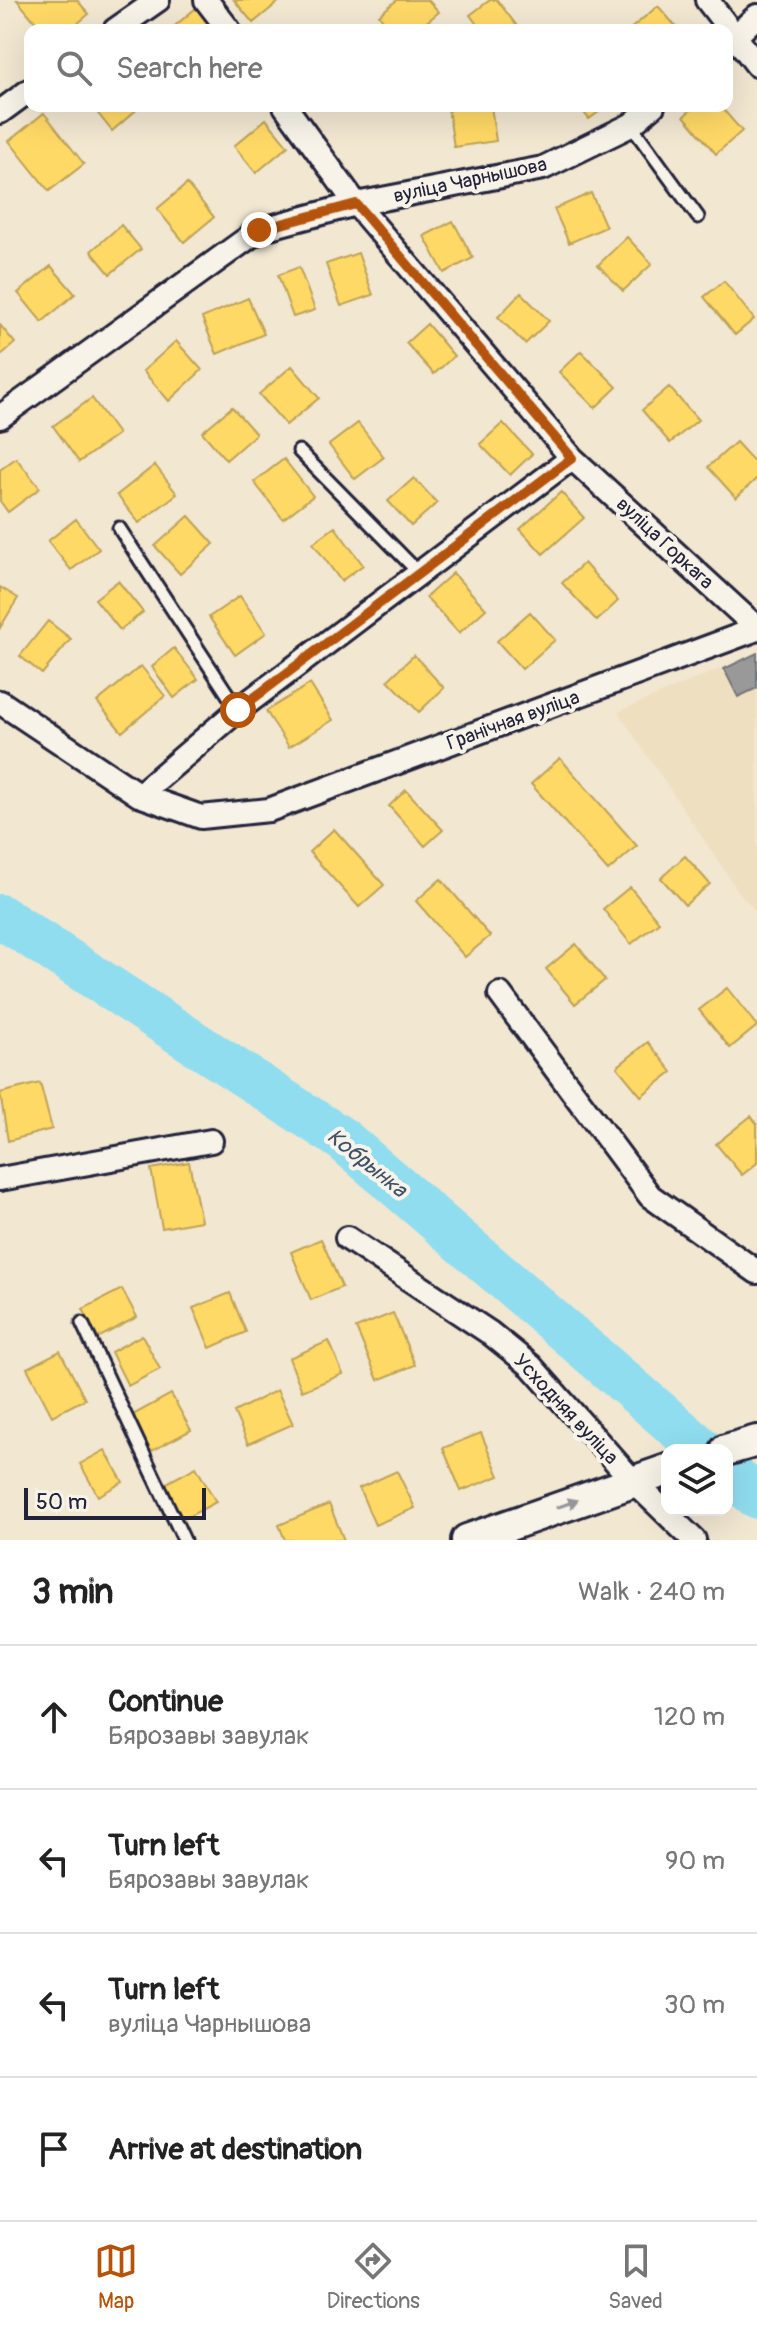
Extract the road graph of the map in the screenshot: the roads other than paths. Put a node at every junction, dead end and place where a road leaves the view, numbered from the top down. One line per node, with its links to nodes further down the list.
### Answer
1 (158, 0): 5 (street)
2 (206, 0): 6 (street)
3 (707, 0): 7 (street)
4 (757, 16): 8 (street)
5 (124, 24)
6 (224, 24)
7 (721, 24)
8 (733, 38)
9 (733, 42): 10 (street)
10 (757, 65)
11 (24, 94): 12 (street)
12 (0, 112)
13 (289, 112): 16 (street, вуліца Горкага)
14 (646, 112): 15 (street, вуліца Чарнышова)
15 (631, 125): 16 (street, вуліца Чарнышова); 17 (lane)
16 (356, 204): 18 (street, вуліца Чарнышова); 20 (street, вуліца Горкага)
17 (698, 217)
18 (0, 417)
19 (299, 451): 22 (lane)
20 (572, 458): 22 (street); 23 (street, вуліца Горкага)
21 (119, 528): 25 (lane)
22 (421, 574): 25 (street)
23 (757, 629): 26 (street, Гранічная вуліца)
24 (0, 702): 26 (street, Гранічная вуліца)
25 (238, 710): 26 (street)
26 (139, 795)
27 (500, 994): 31 (street)
28 (211, 1141): 29 (street)
29 (0, 1179)
30 (347, 1238): 34 (street, Усходняя вуліца)
31 (757, 1272)
32 (82, 1323): 35 (lane)
33 (661, 1472): 34 (main road)
34 (632, 1480): 36 (main road, one-way to 34); 37 (street, Усходняя вуліца)
35 (184, 1540)
36 (467, 1540)
37 (694, 1540)

